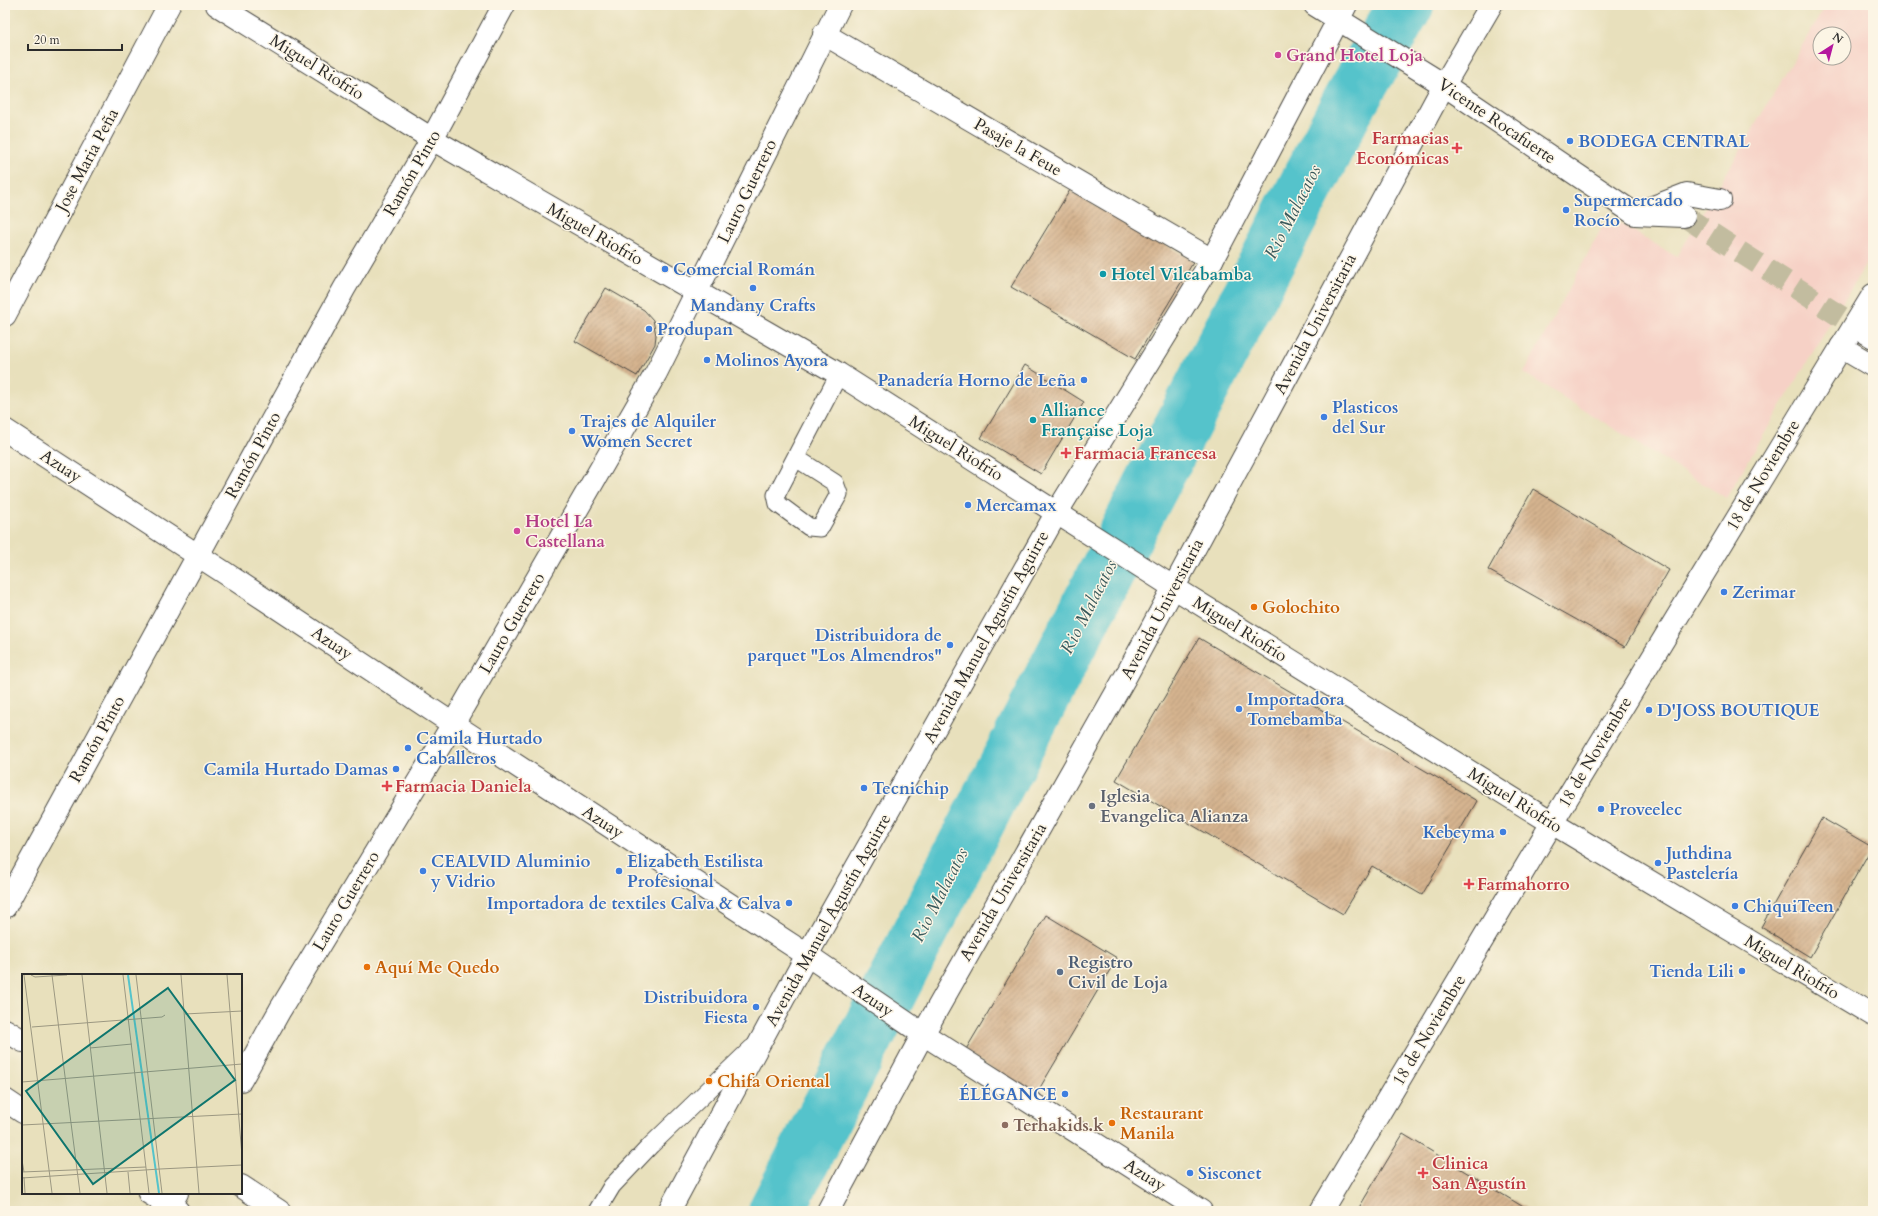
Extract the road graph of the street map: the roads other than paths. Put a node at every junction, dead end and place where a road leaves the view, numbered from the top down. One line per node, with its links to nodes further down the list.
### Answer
1 (169, 5): 17 (street, Jose Maria Peña)
2 (217, 5): 10 (street, Miguel Riofrío)
3 (504, 5): 10 (street, Ramón Pinto)
4 (840, 5): 8 (street, Lauro Guerrero)
5 (1315, 5): 7 (street, Vicente Rocafuerte)
6 (1491, 5): 9 (street, Avenida Universitaria)
7 (1342, 12): 9 (street, Vicente Rocafuerte); 14 (street, Avenida Manuel Agustín Aguirre)
8 (824, 34): 14 (street, Pasaje la Feue); 15 (street, Lauro Guerrero)
9 (1444, 85): 12 (street, Vicente Rocafuerte); 25 (street, Avenida Universitaria)
10 (432, 139): 15 (street, Miguel Riofrío); 24 (street, Ramón Pinto)
11 (1720, 200): 12 (street)
12 (1636, 214): 13 (street)
13 (1684, 216)
14 (1212, 260): 23 (street, Avenida Manuel Agustín Aguirre)
15 (697, 292): 20 (street, Miguel Riofrío); 26 (street, Lauro Guerrero)
16 (1873, 295): 18 (street, 18 de Noviembre)
17 (5, 315)
18 (1841, 347): 19 (street); 27 (street, 18 de Noviembre)
19 (1873, 366)
20 (840, 374): 22 (lane); 23 (street, Miguel Riofrío)
21 (5, 430): 24 (street, Azuay)
22 (796, 458)
23 (1063, 516): 25 (street, Miguel Riofrío); 29 (street, Avenida Manuel Agustín Aguirre)
24 (198, 556): 26 (street, Azuay); 28 (street, Ramón Pinto)
25 (1173, 587): 27 (street, Miguel Riofrío); 32 (street, Avenida Universitaria)
26 (453, 724): 29 (street, Azuay); 35 (street, Lauro Guerrero)
27 (1552, 823): 30 (street, Miguel Riofrío); 46 (street, 18 de Noviembre)
28 (5, 907)
29 (814, 960): 32 (street, Azuay); 33 (street, Avenida Manuel Agustín Aguirre)
30 (1873, 1015)
31 (5, 1030): 34 (street)
32 (923, 1034): 44 (street, Avenida Universitaria); 45 (street, Azuay)
33 (761, 1040): 42 (lane); 43 (street, Avenida Manuel Agustín Aguirre)
34 (22, 1041)
35 (242, 1078)
36 (5, 1100): 37 (street)
37 (22, 1111)
38 (242, 1187): 41 (street)
39 (151, 1194): 40 (street)
40 (173, 1205)
41 (279, 1211)
42 (597, 1211)
43 (669, 1211)
44 (828, 1211)
45 (1201, 1211)
46 (1321, 1211)

